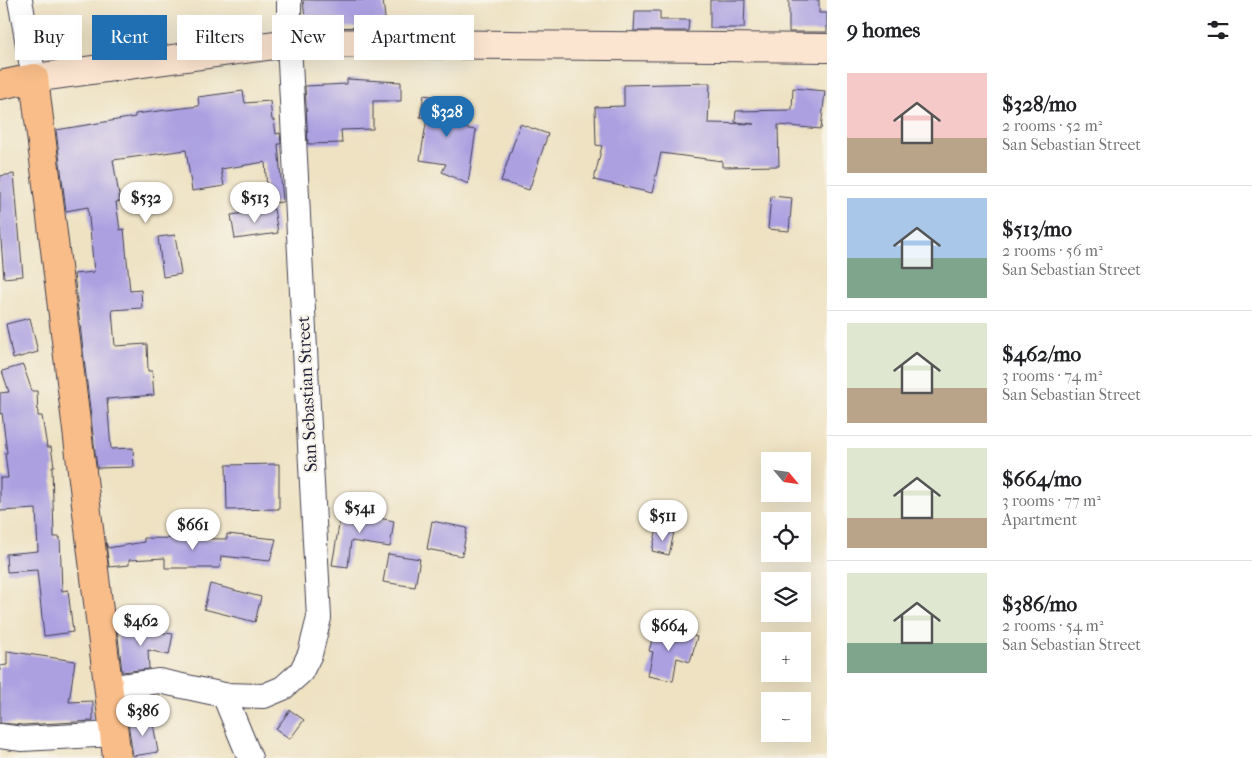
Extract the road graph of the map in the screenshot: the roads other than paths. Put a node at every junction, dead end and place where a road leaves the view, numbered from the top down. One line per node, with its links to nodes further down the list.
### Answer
1 (20, 0): 8 (street)
2 (289, 0): 3 (street, San Sebastian Street)
3 (289, 15)
4 (344, 44): 6 (main road)
5 (272, 45): 8 (main road)
6 (827, 48)
7 (290, 60): 11 (street, San Sebastian Street)
8 (34, 78): 9 (main road); 10 (main road)
9 (0, 85)
10 (107, 688): 11 (street, San Sebastian Street); 13 (main road)
11 (224, 695): 14 (street)
12 (0, 736): 13 (street)
13 (115, 746)
14 (250, 758)

